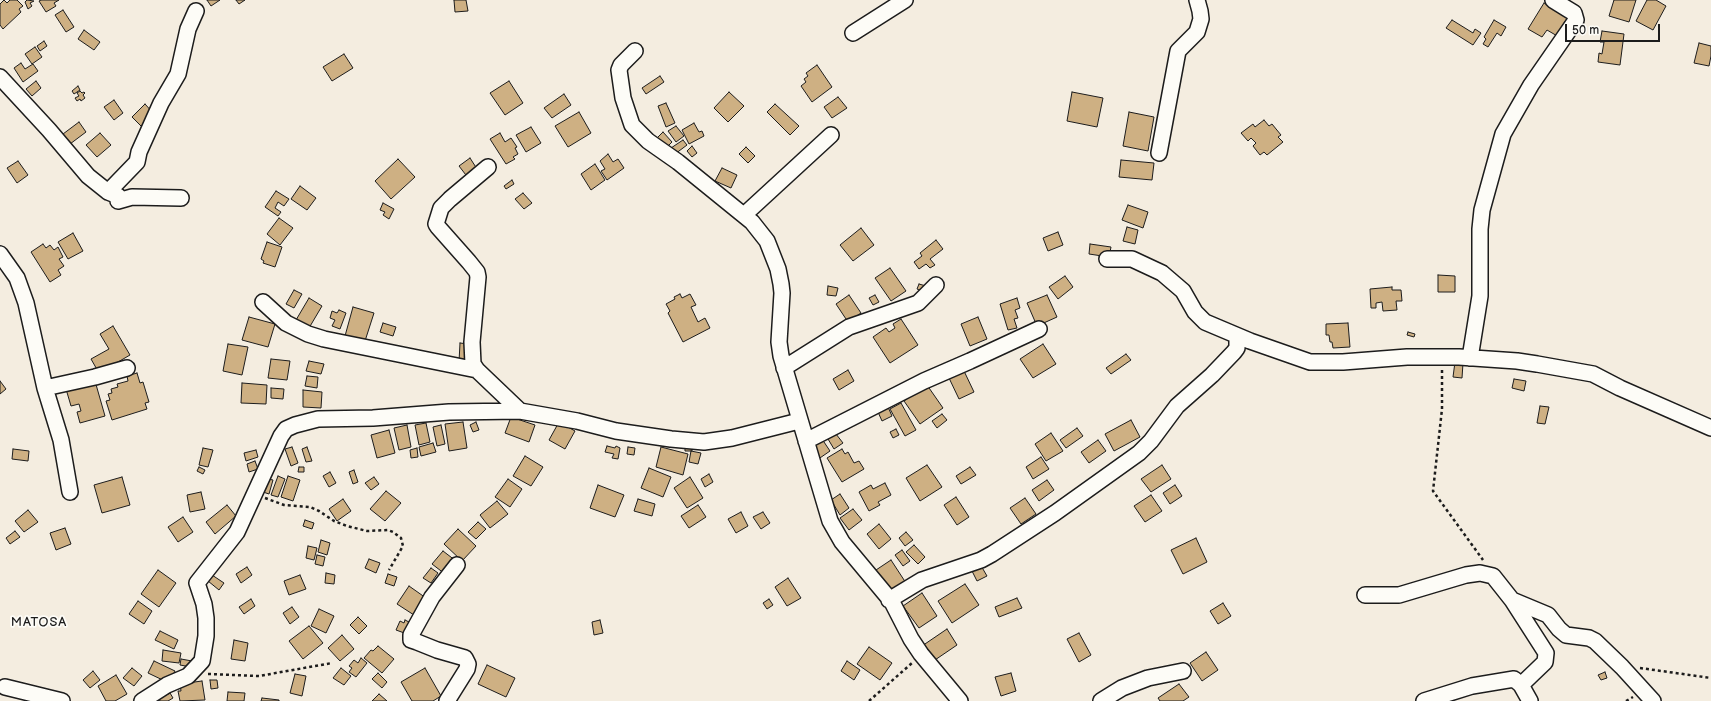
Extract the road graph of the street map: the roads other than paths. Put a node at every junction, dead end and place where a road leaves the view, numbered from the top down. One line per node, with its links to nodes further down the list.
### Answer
1 (905, 0): 5 (street)
2 (1197, 0): 9 (street)
3 (1553, 0): 20 (street)
4 (196, 10): 11 (street)
5 (853, 33)
6 (635, 51): 13 (street)
7 (0, 77): 11 (street)
8 (831, 135): 13 (street)
9 (1159, 153)
10 (488, 167): 23 (street)
11 (108, 192): 12 (street)
12 (181, 198)
13 (744, 215): 22 (street)
14 (0, 254): 24 (street)
15 (1107, 259): 19 (street)
16 (936, 285): 22 (street)
17 (263, 302): 23 (street)
18 (1039, 329): 28 (street)
19 (1237, 336): 20 (street); 32 (street)
20 (1470, 358): 27 (street)
21 (127, 368): 24 (street)
22 (784, 368): 26 (street)
23 (477, 370): 25 (street)
24 (45, 388): 29 (street)
25 (520, 411): 26 (street); 38 (street)
26 (799, 421): 28 (street)
27 (1711, 428)
28 (806, 441): 32 (street)
29 (70, 492)
30 (457, 566): 39 (street)
31 (1364, 595): 33 (street)
32 (889, 600): 40 (street)
33 (1512, 600): 35 (street); 44 (street)
34 (1183, 671): 41 (street)
35 (1521, 685): 42 (street); 43 (street)
36 (5, 688): 37 (street)
37 (62, 701)
38 (142, 701)
39 (447, 701)
40 (960, 701)
41 (1102, 701)
42 (1424, 701)
43 (1530, 701)
44 (1654, 701)

